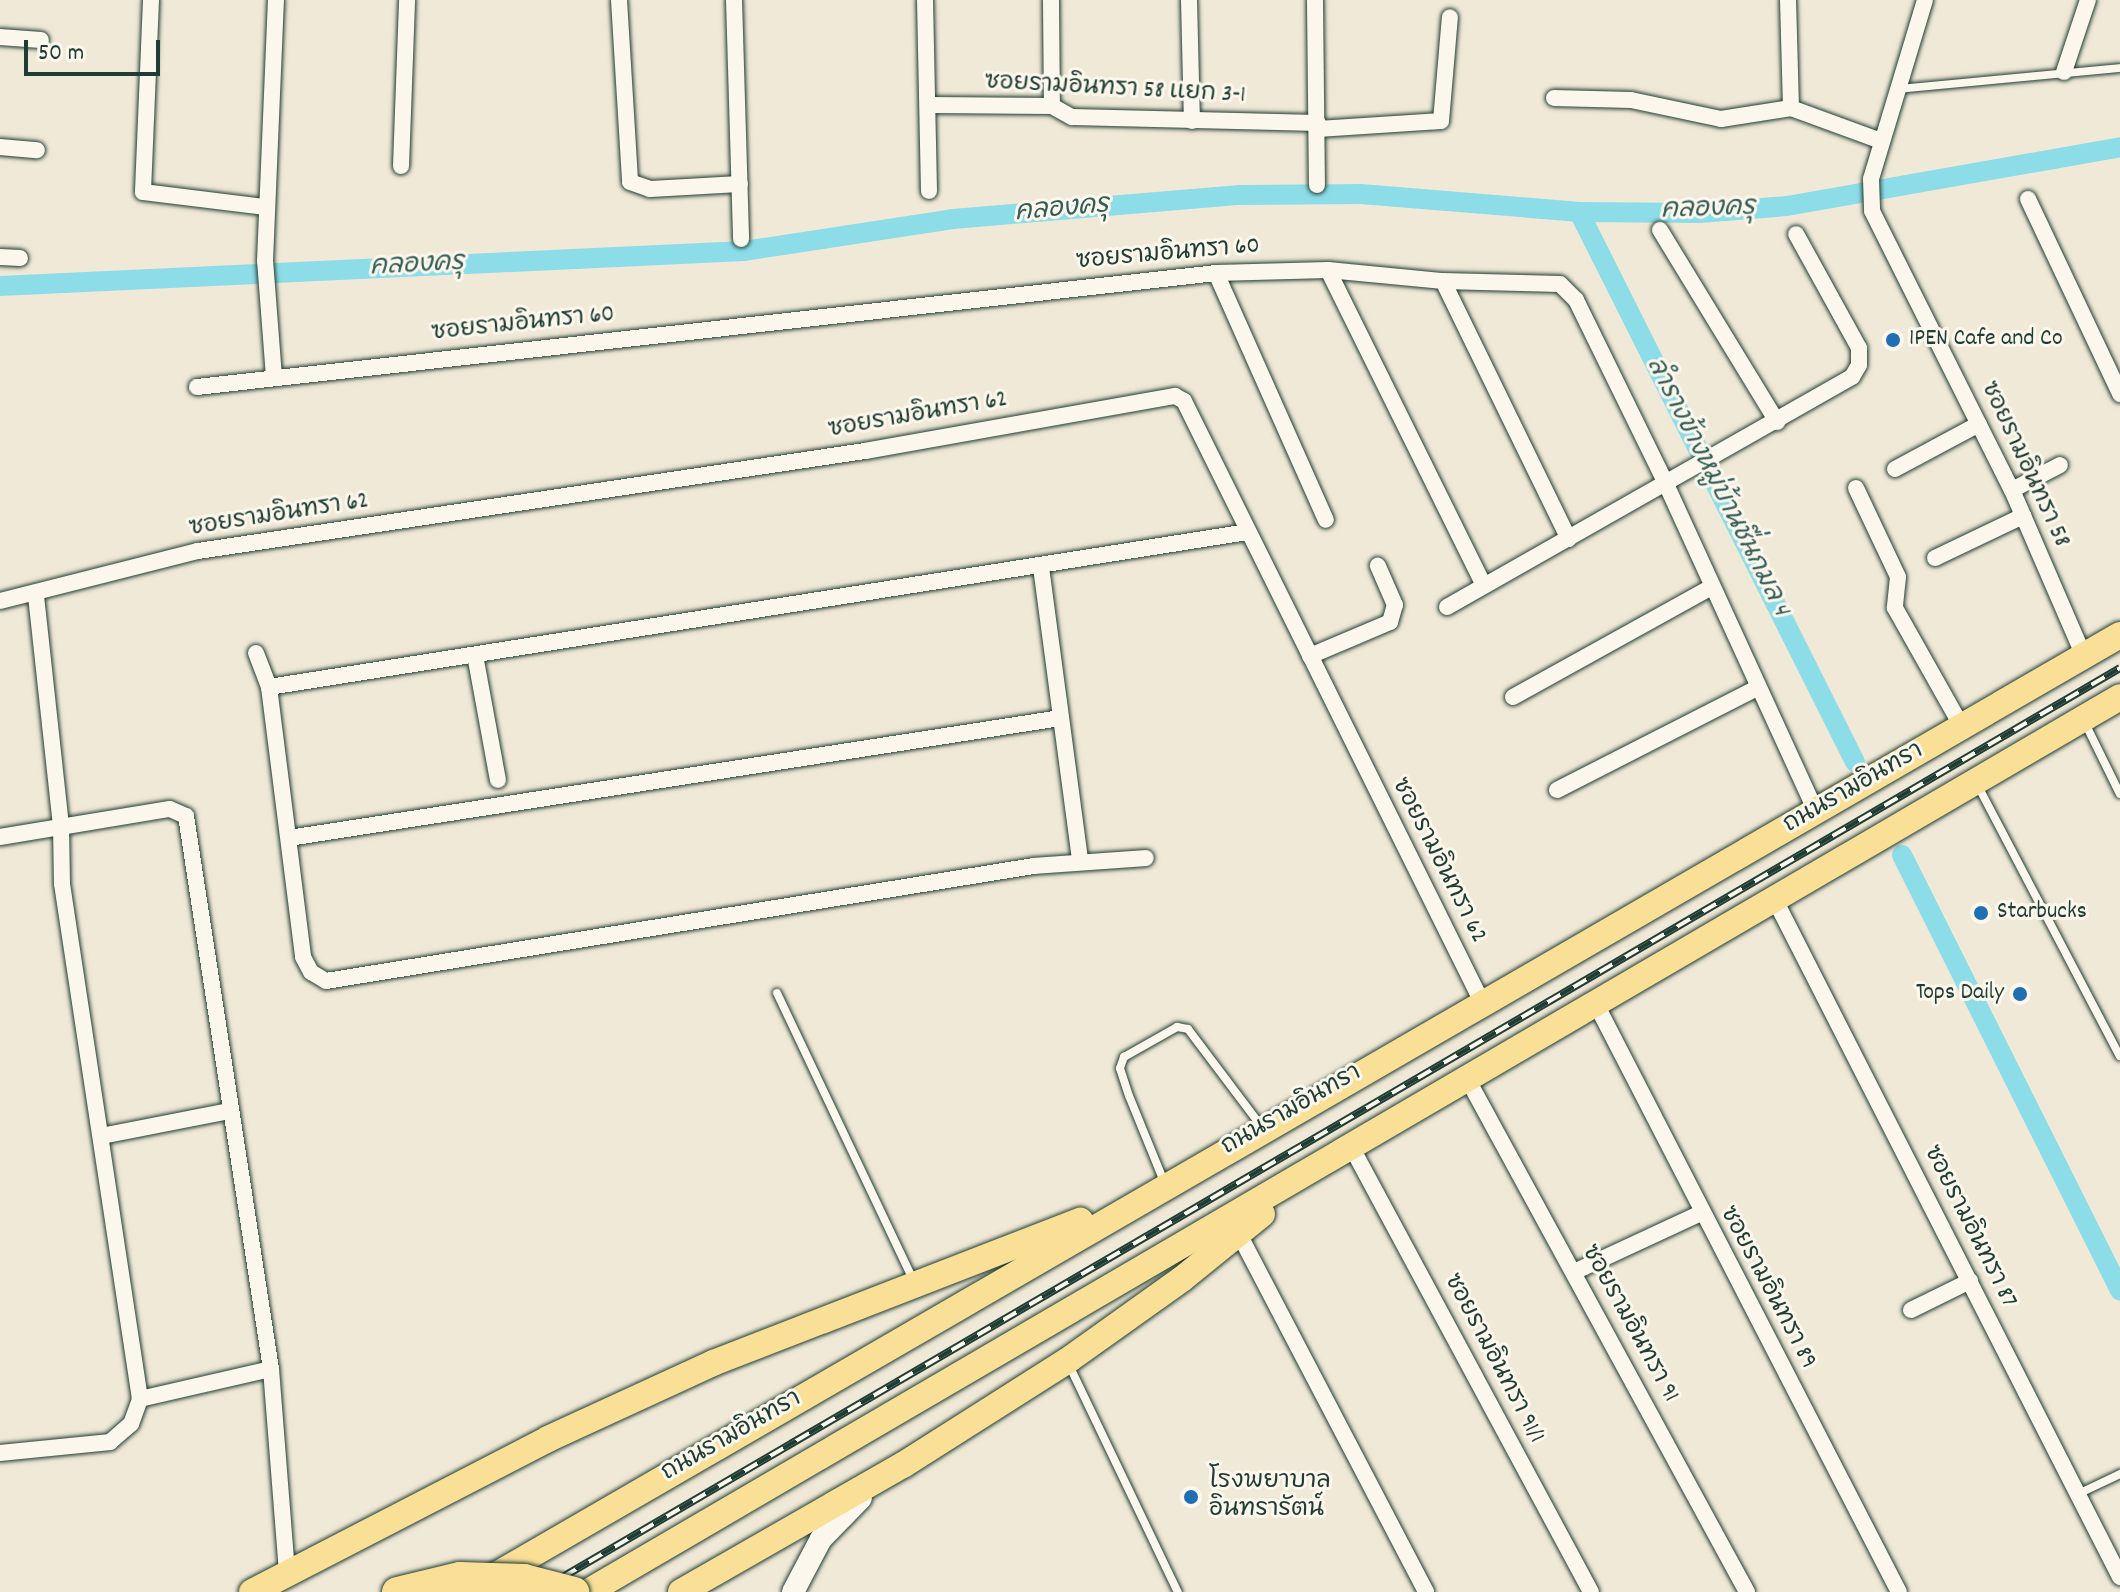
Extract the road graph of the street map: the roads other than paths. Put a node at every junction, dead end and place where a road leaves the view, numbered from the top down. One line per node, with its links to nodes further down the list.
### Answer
1 (151, 0): 33 (street)
2 (276, 0): 33 (street)
3 (407, 0): 28 (street)
4 (619, 0): 29 (street)
5 (734, 0): 29 (street)
6 (925, 0): 20 (street)
7 (1051, 0): 21 (street)
8 (1189, 0): 23 (street)
9 (1315, 0): 24 (street)
10 (1788, 0): 22 (street)
11 (1925, 0): 18 (street)
12 (2088, 0): 17 (street)
13 (1450, 17): 24 (street, ซอยรามอินทรา 58 แยก 3-1)
14 (0, 37): 15 (street)
15 (41, 40)
16 (2120, 68): 17 (lane)
17 (2064, 72): 18 (lane)
18 (1896, 89): 25 (street)
19 (1554, 98): 22 (street)
20 (930, 105): 21 (street, ซอยรามอินทรา 58 แยก 3-1); 31 (street)
21 (1052, 106): 23 (street, ซอยรามอินทรา 58 แยก 3-1)
22 (1791, 108): 25 (street)
23 (1192, 121): 24 (street, ซอยรามอินทรา 58 แยก 3-1)
24 (1318, 126): 30 (street)
25 (1881, 141): 46 (street, ซอยรามอินทรา 58)
26 (0, 147): 27 (street)
27 (37, 150)
28 (401, 166)
29 (740, 184): 36 (street)
30 (1317, 185)
31 (929, 191)
32 (2028, 199): 44 (street)
33 (266, 207): 42 (street)
34 (1660, 230): 45 (street)
35 (1796, 234): 45 (street)
36 (741, 239)
37 (0, 257): 38 (street)
38 (20, 258)
39 (1328, 270): 40 (street, ซอยรามอินทรา 60); 41 (street, ซอยรามอินทรา 60); 59 (street)
40 (1216, 273): 42 (street, ซอยรามอินทรา 60); 53 (street)
41 (1443, 281): 49 (street, ซอยรามอินทรา 60); 55 (street)
42 (274, 377): 43 (street, ซอยรามอินทรา 60)
43 (197, 387)
44 (2120, 394)
45 (1777, 422): 49 (street)
46 (1979, 424): 48 (street); 51 (street, ซอยรามอินทรา 58)
47 (2060, 465): 51 (street)
48 (1895, 469)
49 (1666, 484): 55 (street); 60 (street, ซอยรามอินทรา 60)
50 (1856, 488): 75 (street)
51 (2012, 490): 52 (street, ซอยรามอินทรา 58)
52 (2023, 516): 56 (street); 68 (street, ซอยรามอินทรา 58)
53 (1326, 520)
54 (1248, 532): 58 (street); 61 (street, ซอยรามอินทรา 62); 67 (street, ซอยรามอินทรา 62)
55 (1569, 539): 59 (street)
56 (1935, 558)
57 (1378, 566): 67 (street)
58 (1041, 567): 66 (street); 73 (street)
59 (1483, 584): 63 (street)
60 (1710, 588): 70 (street, ซอยรามอินทรา 60); 71 (street)
61 (36, 596): 62 (street, ซอยรามอินทรา 62); 81 (street)
62 (0, 601)
63 (1447, 607)
64 (2120, 635): 68 (main road, ถนนรามอินทรา)
65 (256, 653): 69 (street)
66 (475, 655): 69 (street); 76 (street)
67 (1310, 656): 88 (street, ซอยรามอินทรา 62)
68 (2084, 656): 75 (main road, ถนนรามอินทรา)
69 (269, 687): 83 (street)
70 (1755, 689): 78 (street); 80 (street, ซอยรามอินทรา 60)
71 (1513, 697)
72 (2120, 697): 74 (main road)
73 (1061, 718): 83 (street); 85 (street)
74 (2083, 719): 77 (main road); 79 (lane)
75 (1962, 727): 80 (main road, ถนนรามอินทรา)
76 (498, 780)
77 (1976, 781): 86 (main road); 90 (lane)
78 (1557, 790)
79 (2120, 794)
80 (1816, 812): 88 (main road, ถนนรามอินทรา)
81 (61, 826): 82 (street); 92 (street); 94 (street)
82 (0, 837)
83 (289, 838): 85 (street)
84 (1146, 858): 85 (street)
85 (1080, 860)
86 (1775, 900): 89 (main road); 102 (street, ซอยรามอินทรา 87)
87 (777, 993): 103 (lane)
88 (1482, 1002): 93 (main road, ถนนรามอินทรา)
89 (1596, 1004): 91 (main road); 99 (street, ซอยรามอินทรา 89)
90 (2120, 1056)
91 (1468, 1080): 95 (main road); 101 (street, ซอยรามอินทรา 91)
92 (230, 1111): 94 (street); 106 (street)
93 (1262, 1128): 97 (main road, ถนนรามอินทรา); 97 (lane)
94 (101, 1136): 107 (street)
95 (1352, 1148): 96 (main road); 122 (street, ซอยรามอินทรา 91/1)
96 (1314, 1170): 100 (main road); 117 (main road)
97 (1165, 1185): 98 (main road, ถนนรามอินทรา)
98 (1136, 1201): 103 (main road); 115 (main road, ถนนรามอินทรา)
99 (1701, 1213): 101 (street); 124 (street, ซอยรามอินทรา 89)
100 (1239, 1234): 105 (main road); 121 (street)
101 (1574, 1272): 123 (street, ซอยรามอินทรา 91)
102 (1970, 1281): 104 (street); 111 (street, ซอยรามอินทรา 87)
103 (914, 1282): 113 (main road)
104 (1911, 1310)
105 (1067, 1361): 109 (main road); 120 (lane)
106 (271, 1369): 107 (street); 113 (street)
107 (140, 1399): 108 (street)
108 (0, 1453)
109 (903, 1465): 118 (main road); 119 (main road)
110 (2120, 1474): 111 (lane)
111 (2078, 1494): 112 (street, ซอยรามอินทรา 87)
112 (2120, 1577)
113 (261, 1585)
114 (397, 1592): 116 (highway, bridge)
115 (466, 1592)
116 (574, 1592)
117 (588, 1592)
118 (681, 1592)
119 (793, 1592)
120 (1178, 1592)
121 (1426, 1592)
122 (1591, 1592)
123 (1747, 1592)
124 (1899, 1592)

